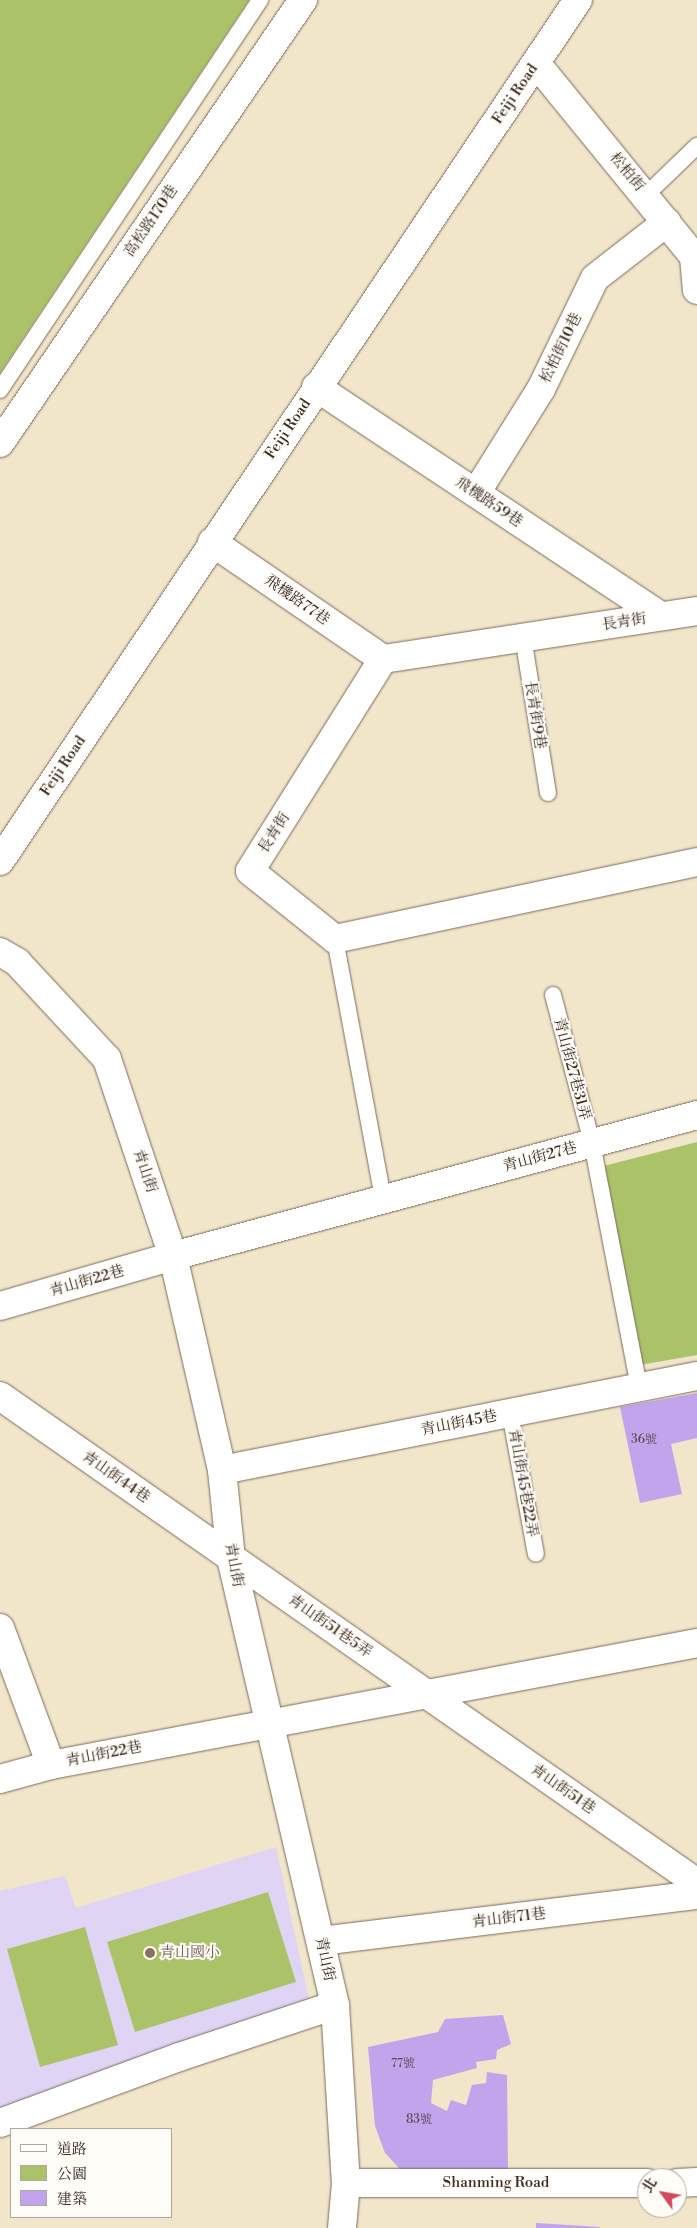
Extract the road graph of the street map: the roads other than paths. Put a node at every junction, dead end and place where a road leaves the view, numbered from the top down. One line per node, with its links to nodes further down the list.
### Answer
1 (260, 0): 10 (lane)
2 (303, 0): 11 (street, 高松路170巷)
3 (578, 0): 4 (street, Feiji Road)
4 (536, 62): 6 (street, 松柏街); 9 (street, Feiji Road)
5 (697, 146): 6 (lane)
6 (646, 195): 7 (street, 松柏街)
7 (666, 222): 8 (street, 松柏街); 12 (street, 松柏街10巷)
8 (697, 290)
9 (316, 387): 12 (street, 飛機路59巷); 13 (street, Feiji Road)
10 (0, 390)
11 (0, 443)
12 (476, 494): 15 (street, 飛機路59巷)
13 (212, 542): 17 (street, 飛機路77巷); 19 (street, Feiji Road)
14 (697, 611): 15 (street, 長青街)
15 (661, 616): 16 (street, 長青街)
16 (523, 637): 17 (street, 長青街); 18 (lane, 長青街9巷)
17 (383, 659): 21 (street, 長青街)
18 (548, 793)
19 (0, 861)
20 (697, 862): 21 (street)
21 (335, 939): 26 (lane)
22 (0, 952): 27 (street, 青山街)
23 (552, 995): 25 (lane, 青山街27巷31弄)
24 (697, 1115): 25 (street, 青山街27巷)
25 (592, 1143): 26 (street, 青山街27巷); 30 (lane, 青山街27巷31弄)
26 (383, 1200): 27 (street, 青山街27巷)
27 (174, 1256): 28 (street, 青山街22巷); 33 (street, 青山街)
28 (0, 1306)
29 (697, 1376): 30 (street, 青山街45巷)
30 (639, 1387): 32 (street, 青山街45巷)
31 (0, 1396): 35 (street, 青山街44巷)
32 (510, 1413): 33 (street, 青山街45巷); 34 (lane, 青山街45巷22弄)
33 (222, 1470): 35 (street, 青山街)
34 (536, 1554)
35 (231, 1558): 38 (street, 青山街51巷5弄); 39 (street, 青山街)
36 (0, 1628): 40 (street, 青山街22巷)
37 (697, 1643): 38 (street)
38 (428, 1695): 39 (street); 42 (street, 青山街51巷)
39 (272, 1722): 40 (street, 青山街22巷); 44 (street, 青山街)
40 (51, 1764): 41 (street)
41 (0, 1779)
42 (697, 1883)
43 (697, 1895): 44 (street, 青山街71巷)
44 (321, 1941): 45 (street, 青山街)
45 (335, 2005): 46 (street); 47 (street, 青山街)
46 (0, 2123)
47 (346, 2183): 48 (street, Shanming Road); 49 (street, 青山街)
48 (637, 2183)
49 (342, 2228)

